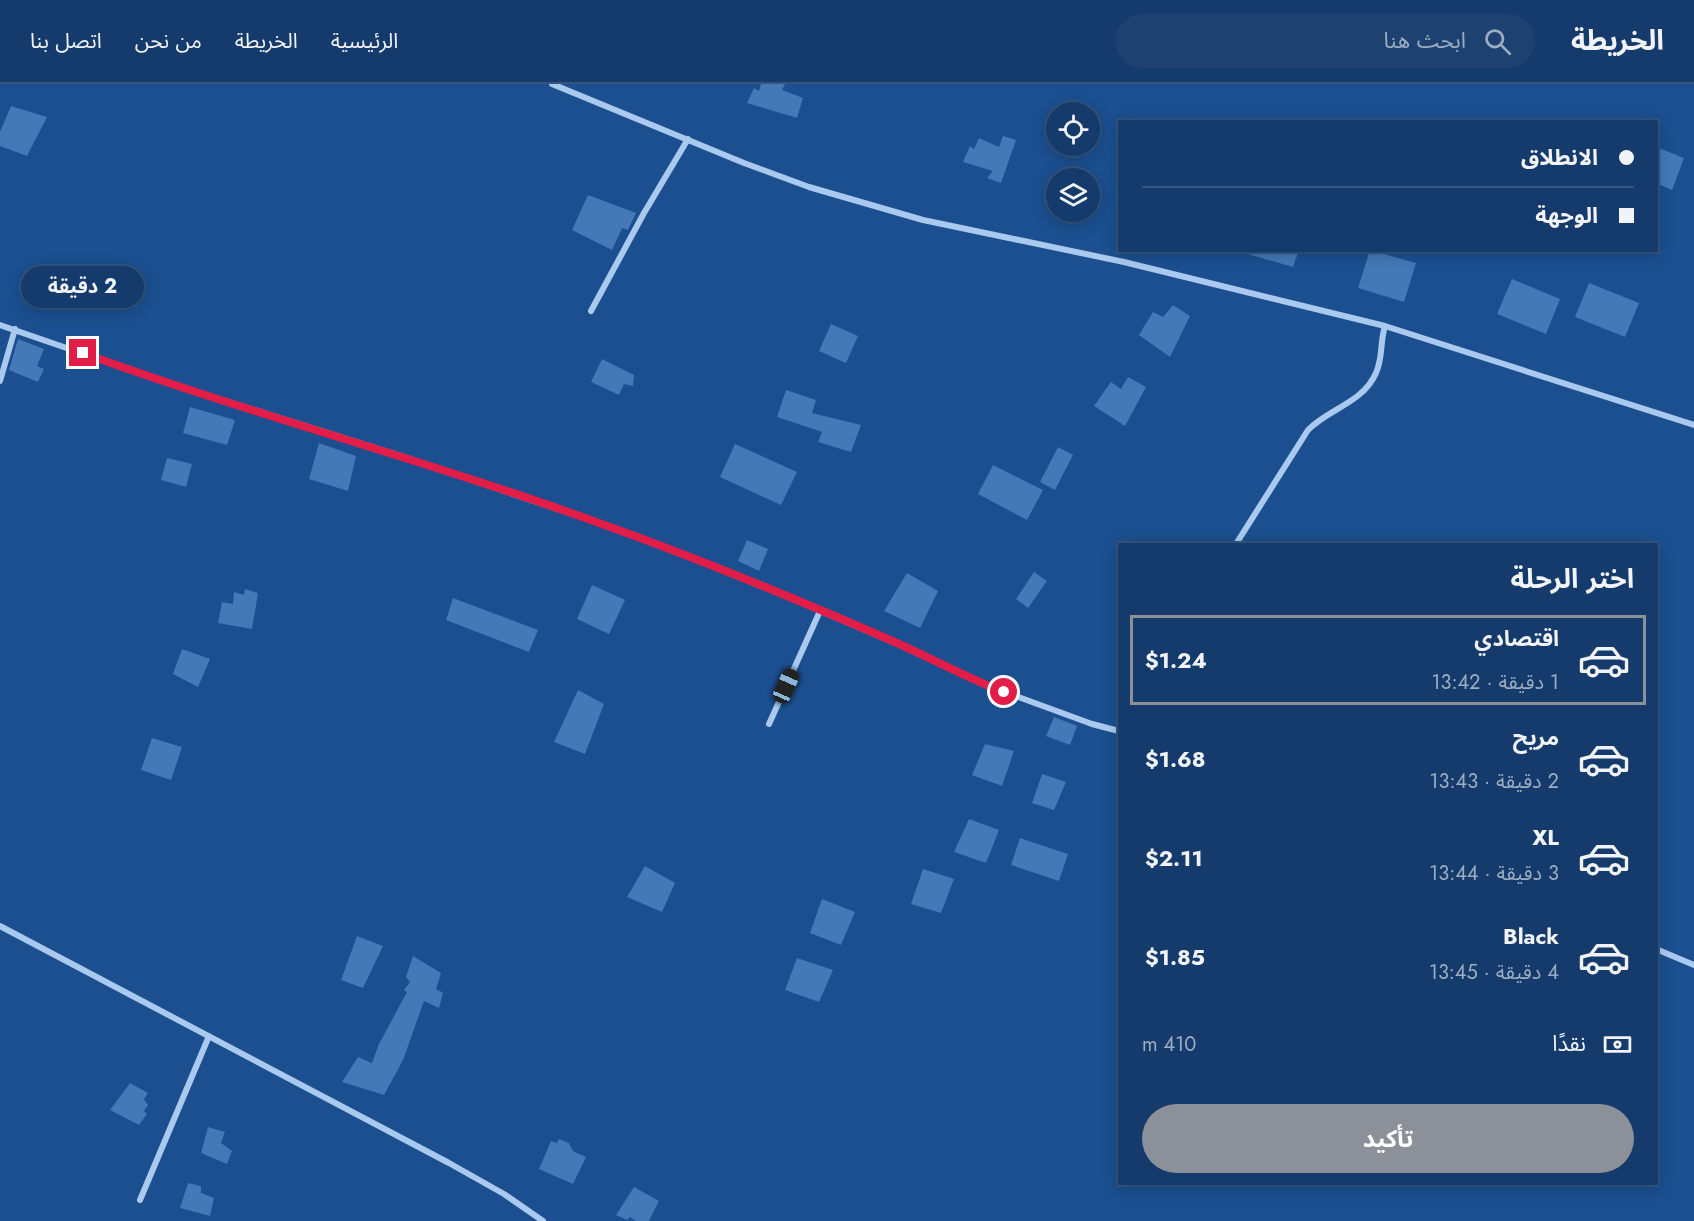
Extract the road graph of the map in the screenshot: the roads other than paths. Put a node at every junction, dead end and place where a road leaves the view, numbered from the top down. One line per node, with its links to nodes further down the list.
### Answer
1 (552, 84): 2 (street)
2 (688, 140): 3 (street); 5 (street)
3 (591, 311)
4 (0, 325): 6 (street)
5 (1385, 326): 8 (street); 9 (street)
6 (15, 329): 7 (street); 10 (street)
7 (0, 381)
8 (1694, 425)
9 (1237, 543)
10 (820, 611): 11 (street); 12 (street)
11 (769, 724)
12 (1118, 731)
13 (0, 926): 16 (street)
14 (1658, 950): 15 (street)
15 (1694, 965)
16 (209, 1036): 17 (street); 18 (street)
17 (140, 1200)
18 (543, 1221)

